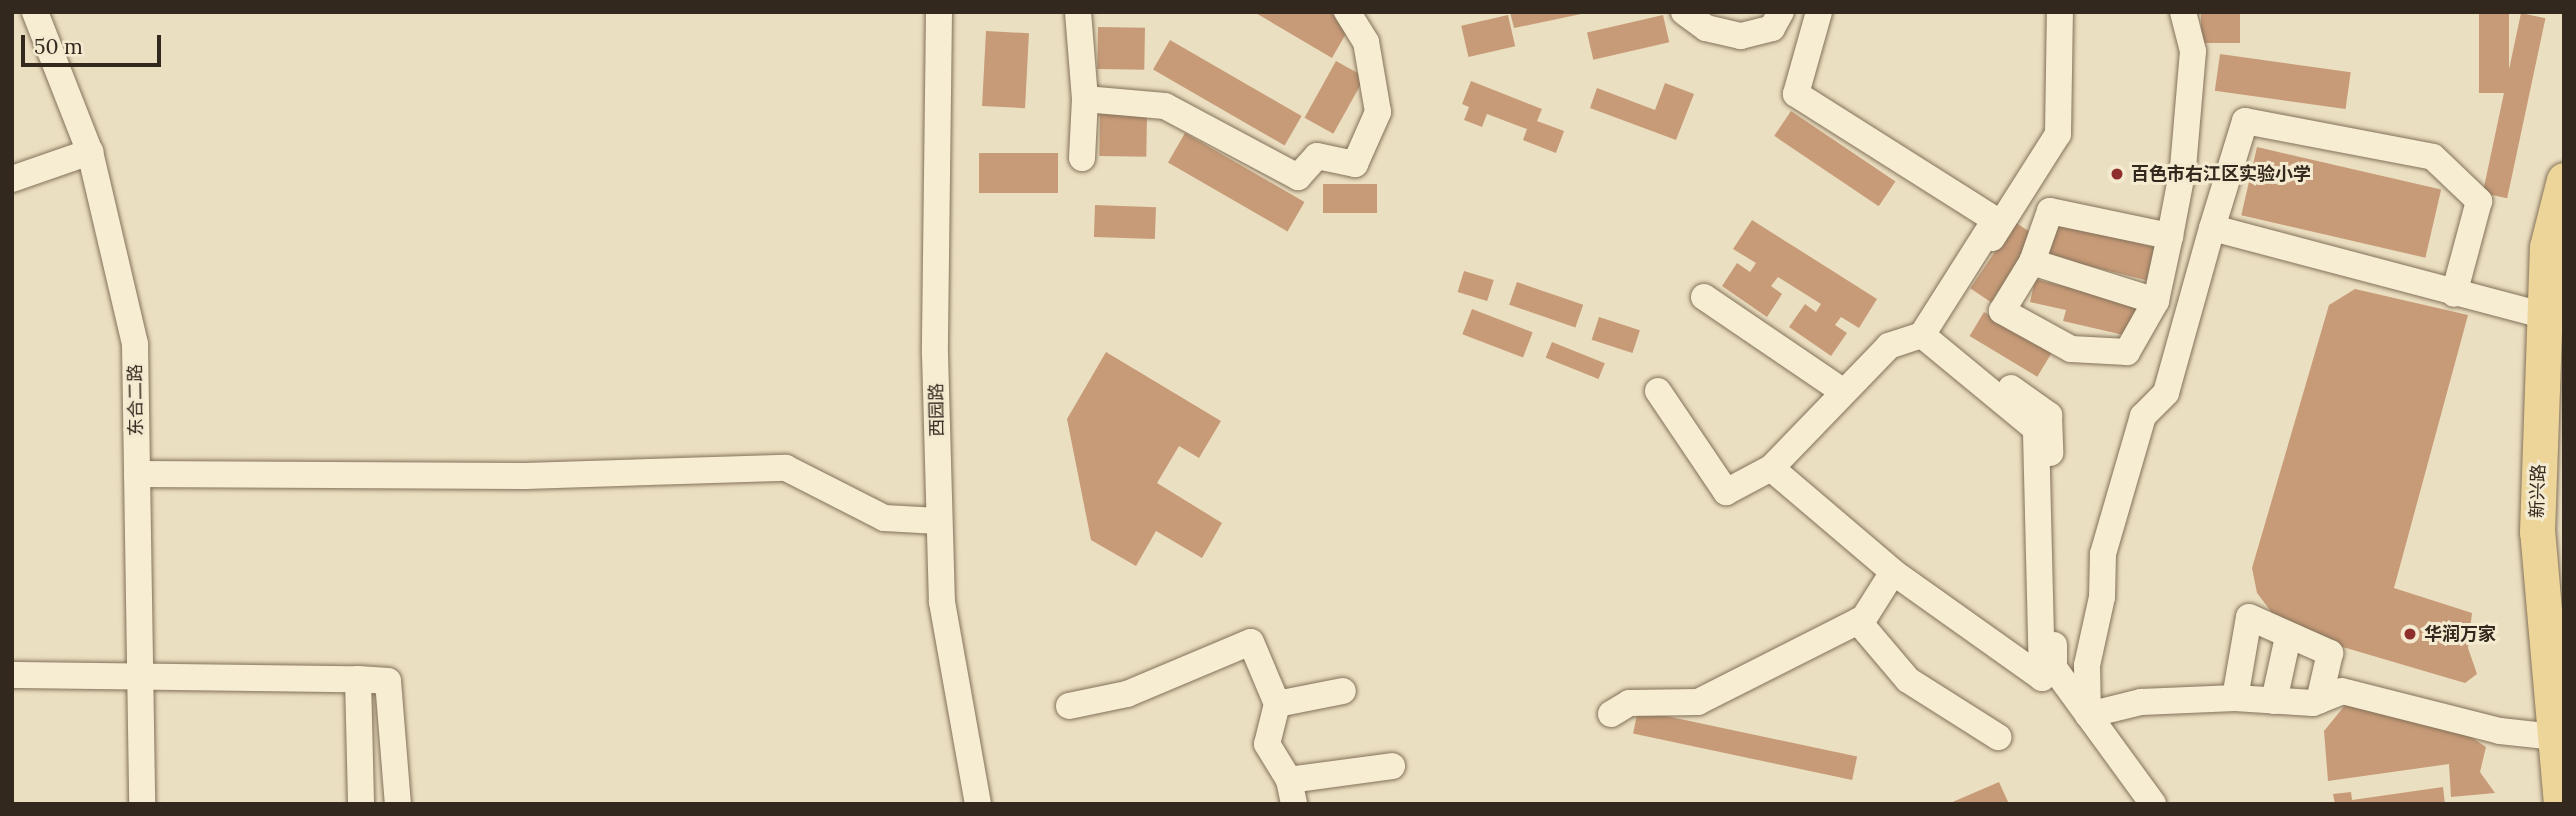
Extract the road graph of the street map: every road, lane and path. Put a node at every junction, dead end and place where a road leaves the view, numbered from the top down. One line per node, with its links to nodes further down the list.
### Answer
1 (35, 12): 11 (street, 东合二路)
2 (939, 12): 27 (street, 西园路)
3 (1078, 12): 10 (street)
4 (1347, 12): 10 (street)
5 (1684, 12): 6 (street)
6 (1781, 12)
7 (1819, 12): 22 (street)
8 (2060, 12): 41 (street)
9 (2183, 12): 16 (street)
10 (1086, 99): 12 (street)
11 (90, 152): 13 (street); 26 (street, 东合二路)
12 (1082, 158)
13 (12, 179)
14 (2564, 180): 21 (main road, 新兴路)
15 (2212, 228): 18 (street); 18 (street); 41 (street)
16 (2170, 236): 17 (street); 20 (street)
17 (2032, 262): 20 (street); 20 (street)
18 (2454, 294): 21 (street)
19 (1704, 297): 24 (street)
20 (2156, 301)
21 (2546, 316): 43 (main road, 新兴路)
22 (1922, 335): 24 (street); 28 (street)
23 (1658, 391): 25 (street)
24 (1844, 392): 25 (street)
25 (1771, 468): 28 (street)
26 (137, 474): 27 (street); 32 (street, 东合二路)
27 (939, 521): 50 (street, 西园路)
28 (1893, 572): 29 (street)
29 (1858, 621): 40 (street); 42 (street)
30 (2288, 637): 35 (street); 36 (street); 37 (street)
31 (12, 675): 32 (street)
32 (141, 678): 33 (street); 47 (street, 东合二路)
33 (358, 679): 48 (street); 49 (street)
34 (1343, 691): 38 (street)
35 (2235, 698): 36 (street); 41 (street)
36 (2274, 701): 37 (street)
37 (2319, 701): 43 (street)
38 (1277, 704): 39 (street); 45 (street)
39 (1069, 706)
40 (1611, 714)
41 (2088, 715): 51 (street)
42 (1998, 737)
43 (2553, 737): 46 (main road, 新兴路)
44 (1392, 766): 45 (street)
45 (1292, 792)
46 (2557, 798)
47 (142, 804)
48 (361, 804)
49 (398, 804)
50 (978, 804)
51 (2153, 804)

